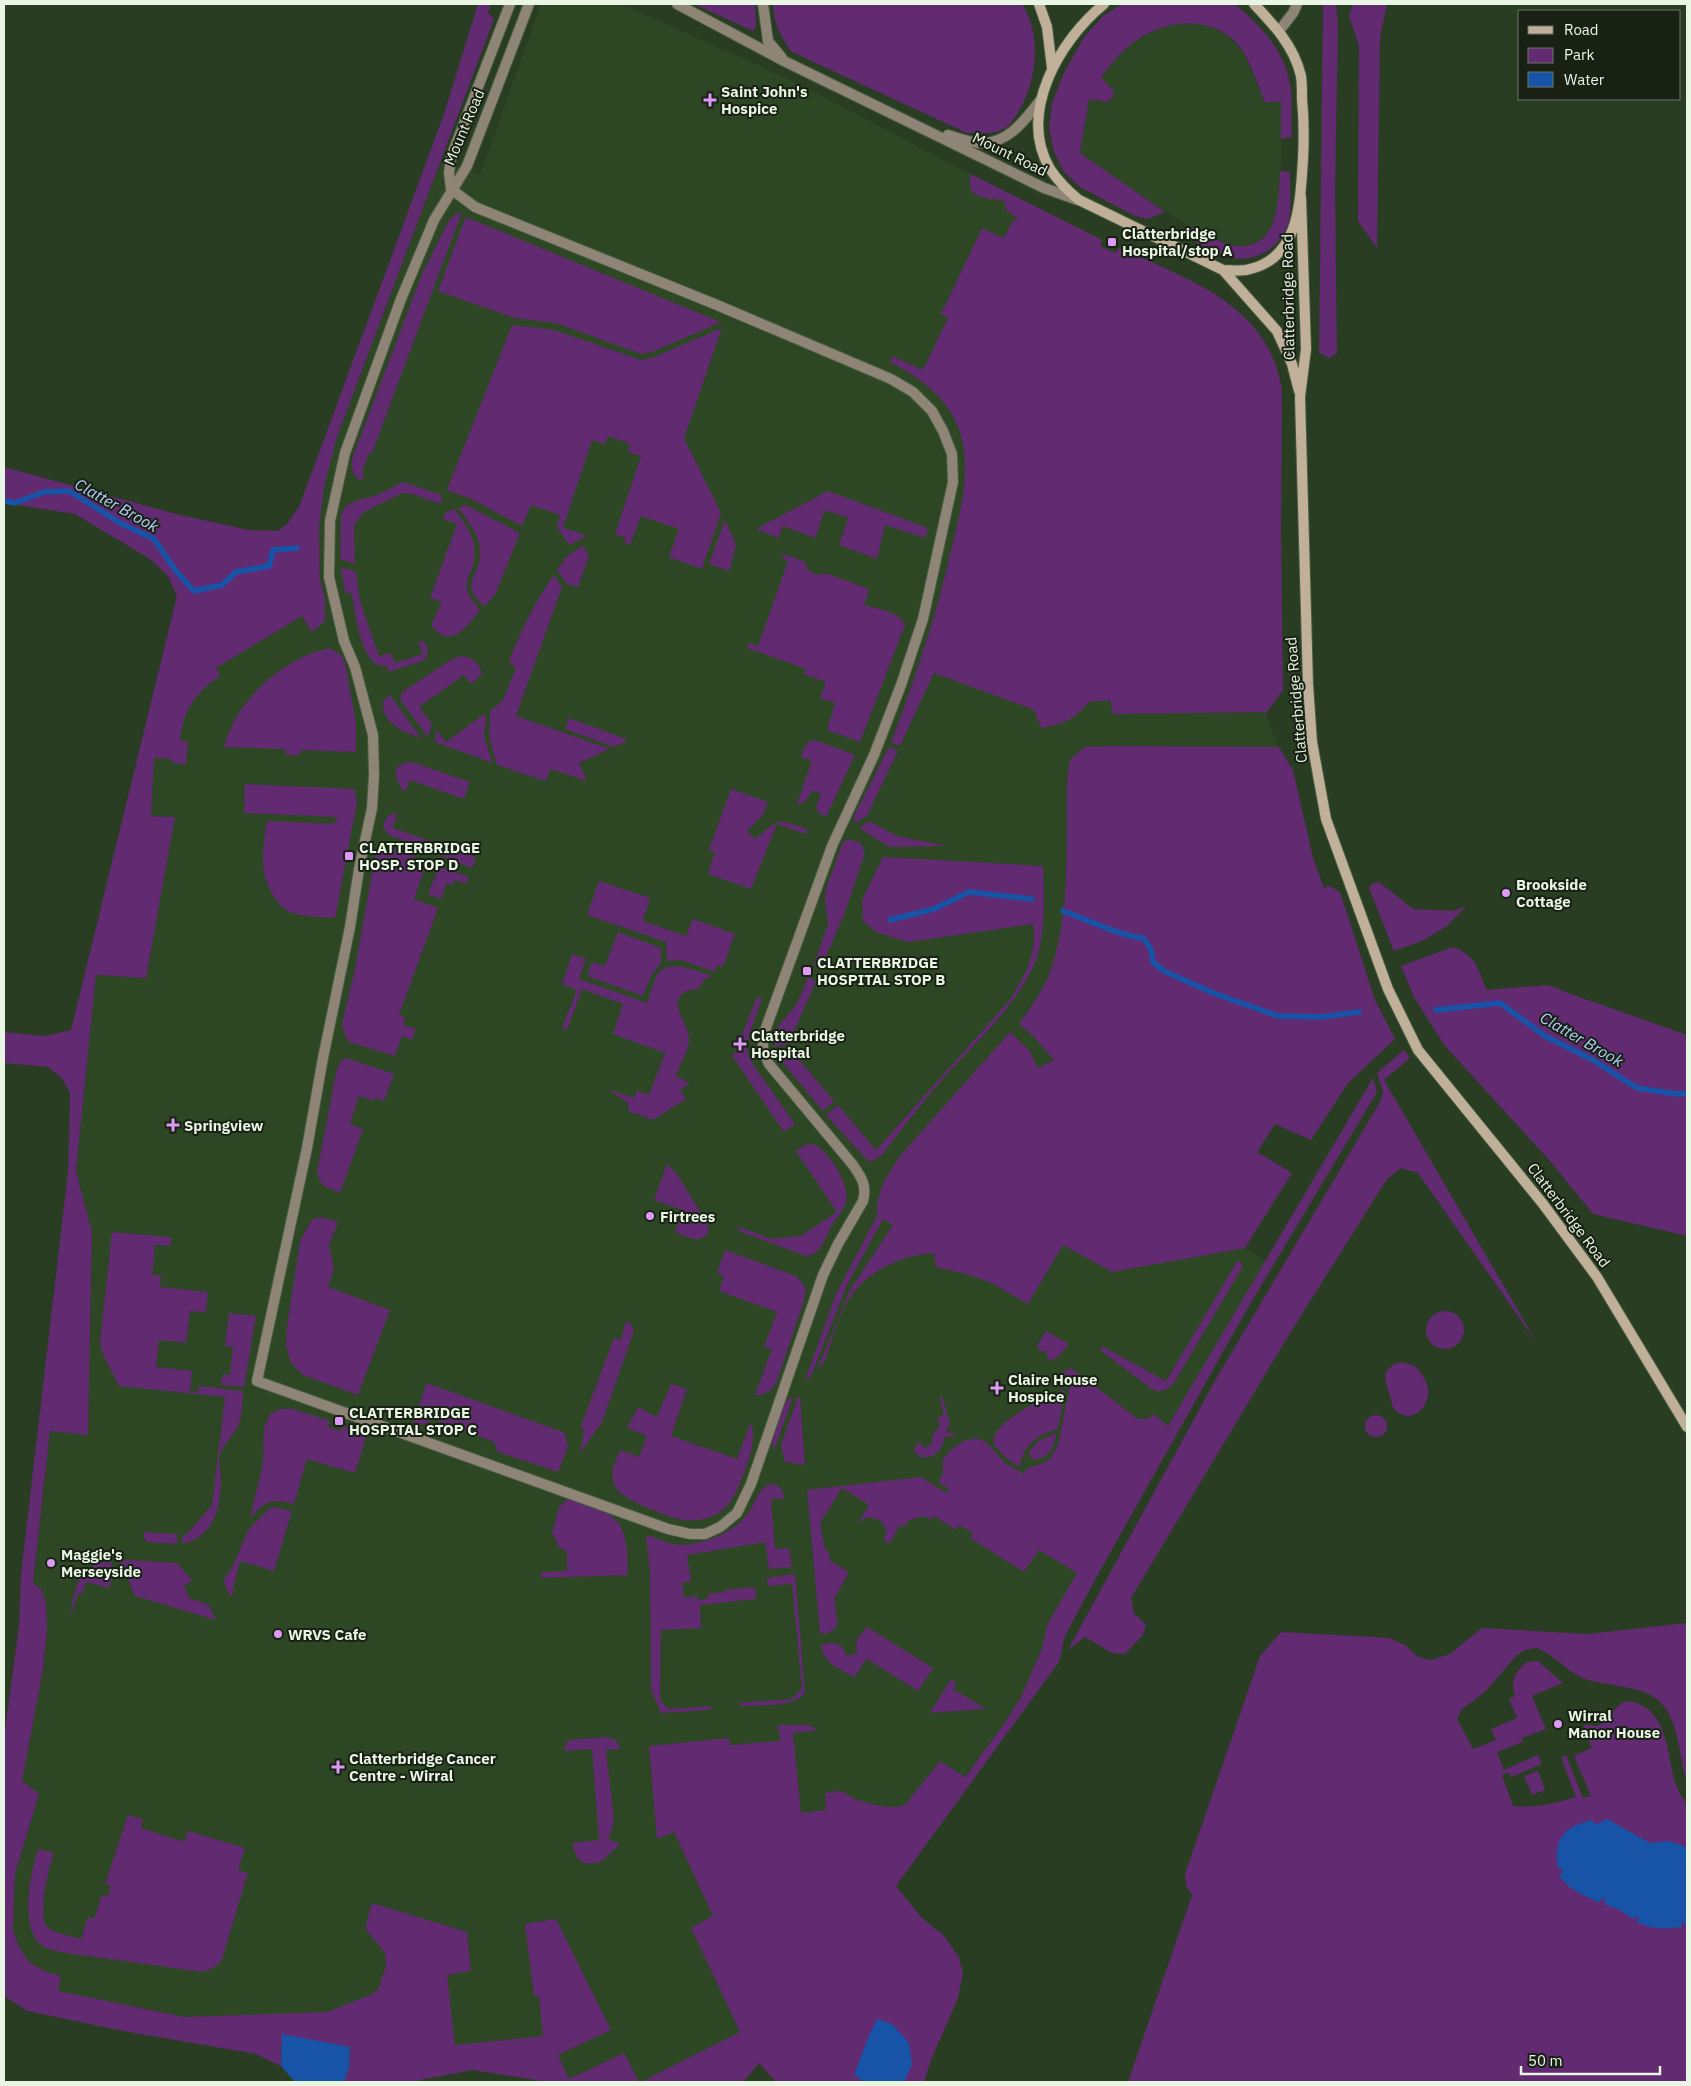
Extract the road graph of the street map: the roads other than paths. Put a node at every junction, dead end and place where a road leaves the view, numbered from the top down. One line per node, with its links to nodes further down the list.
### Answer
1 (510, 4): 16 (street, Mount Road)
2 (529, 4): 16 (street, Mount Road)
3 (673, 4): 10 (street, Mount Road)
4 (677, 4): 10 (street, Mount Road)
5 (763, 4): 12 (street)
6 (1038, 4): 13 (main road)
7 (1104, 4): 13 (main road)
8 (1254, 4): 11 (main road)
9 (1297, 4): 11 (street)
10 (687, 10): 12 (street, Mount Road)
11 (1279, 31): 17 (main road)
12 (784, 61): 15 (street, Mount Road)
13 (1052, 70): 14 (main road)
14 (1043, 98): 15 (street, Mount Road); 18 (main road)
15 (930, 131): 18 (street, Mount Road)
16 (452, 189): 16 (street)
17 (1301, 197): 19 (main road); 20 (main road, Clatterbridge Road)
18 (1079, 200): 19 (main road)
19 (1223, 270): 20 (main road, Clatterbridge Road)
20 (1300, 397): 21 (main road, Clatterbridge Road)
21 (1687, 1427)

